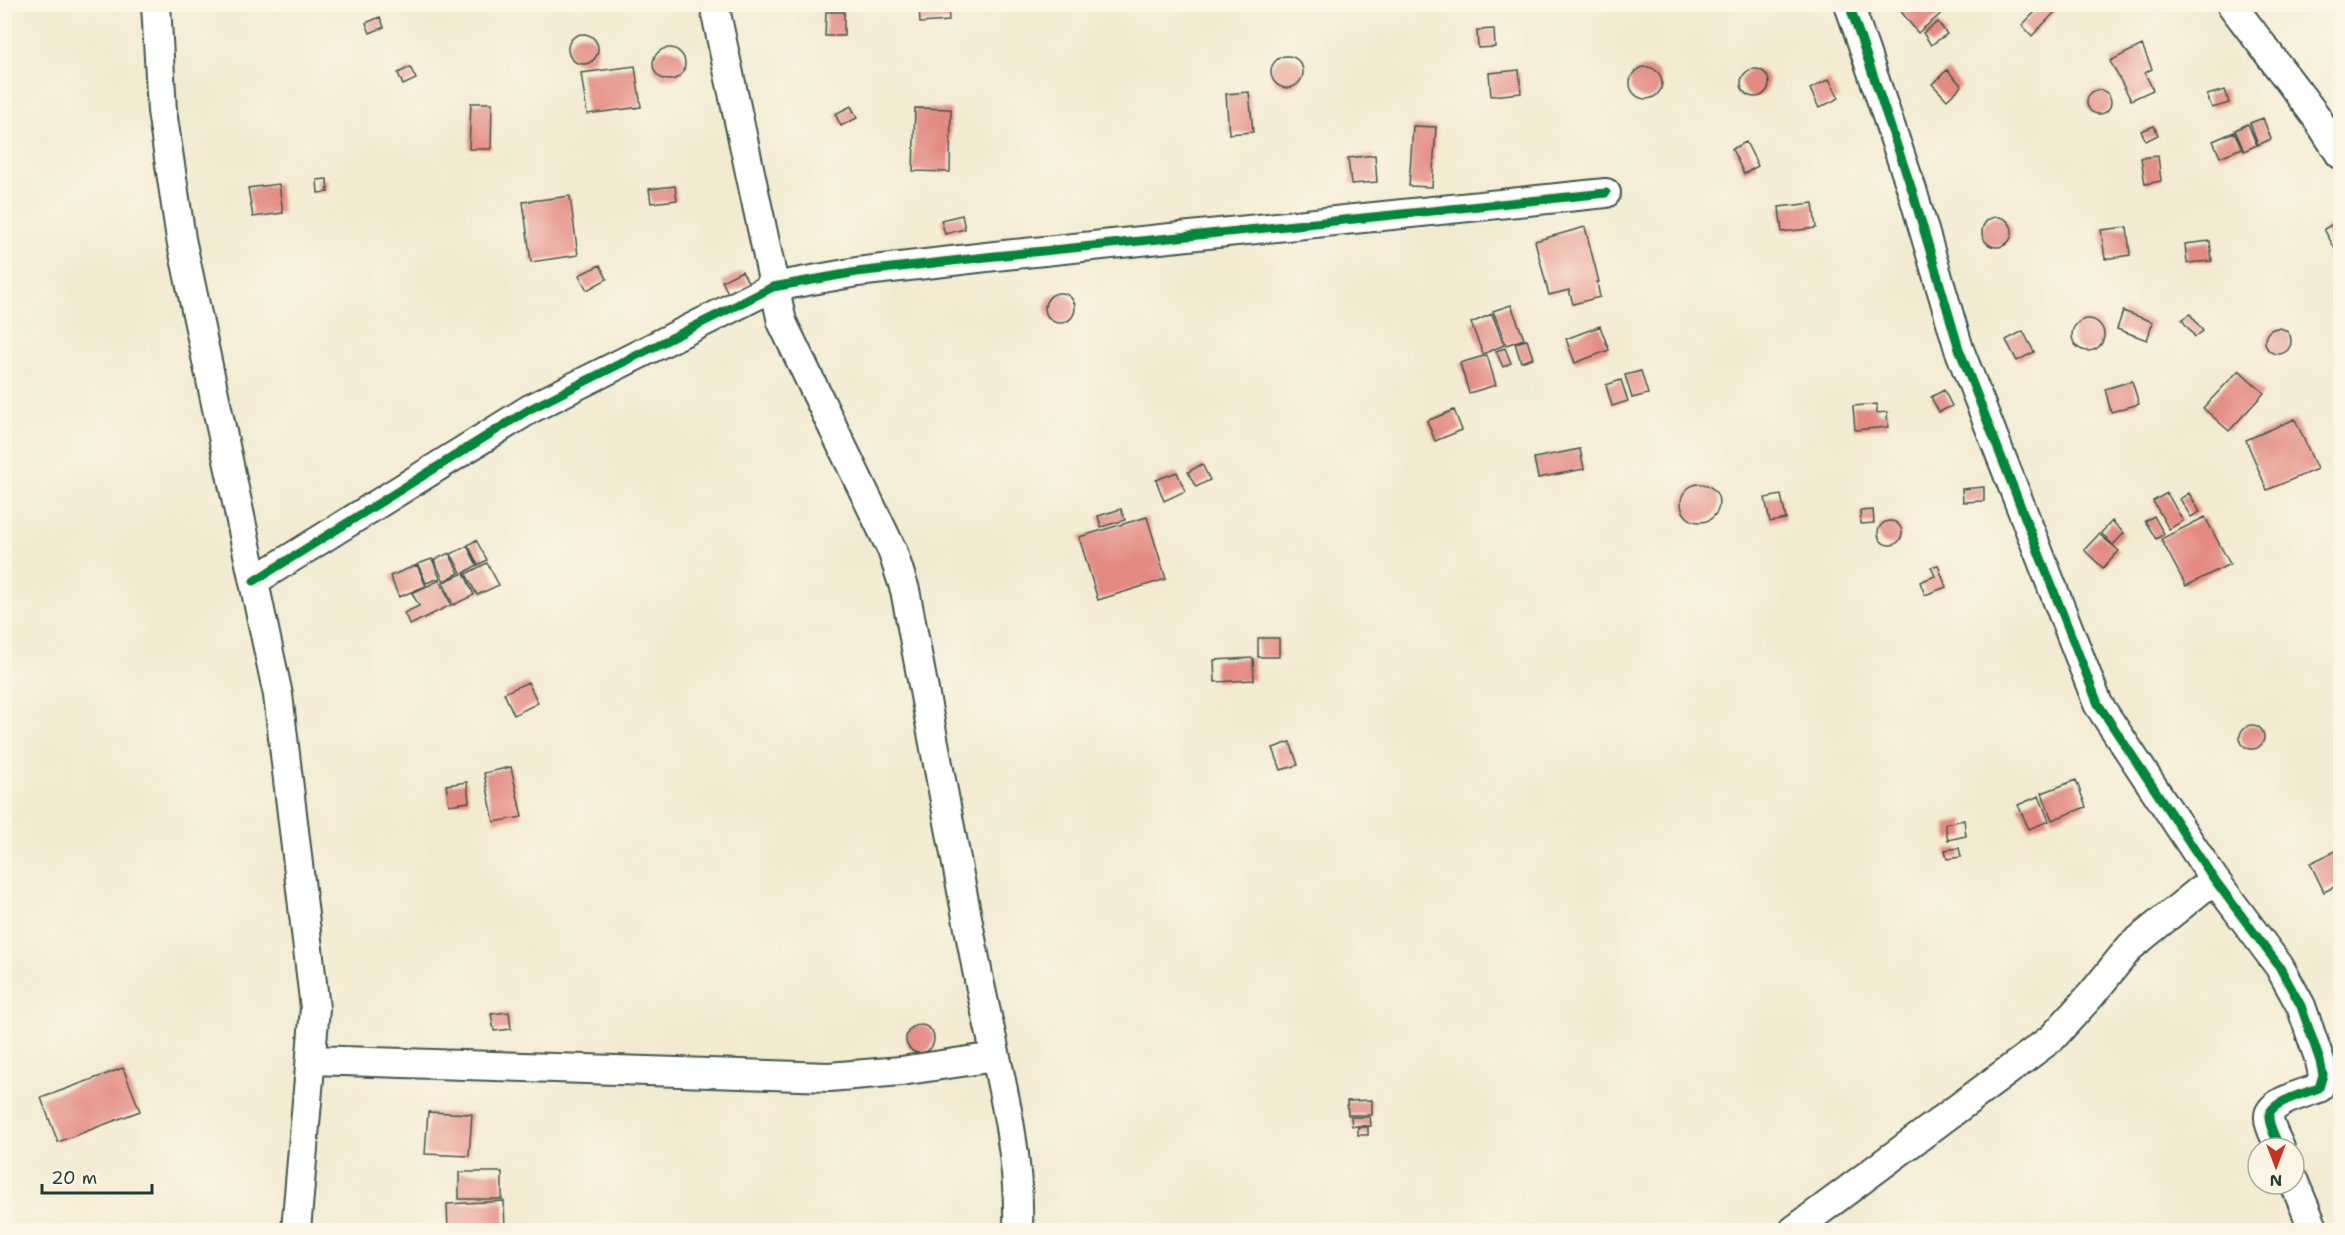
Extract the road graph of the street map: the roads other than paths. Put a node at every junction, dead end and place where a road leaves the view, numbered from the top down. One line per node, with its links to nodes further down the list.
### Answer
1 (156, 4): 8 (street)
2 (714, 4): 7 (street)
3 (1849, 4): 9 (street)
4 (2231, 4): 5 (street)
5 (2340, 154)
6 (1606, 193): 7 (street)
7 (773, 287): 8 (street); 10 (street)
8 (254, 581): 11 (street)
9 (2214, 879): 12 (street); 16 (street)
10 (995, 1057): 11 (street); 15 (street)
11 (312, 1060): 14 (street)
12 (2275, 1136)
13 (2300, 1196): 17 (street)
14 (296, 1230)
15 (1018, 1230)
16 (1794, 1230)
17 (2314, 1230)

